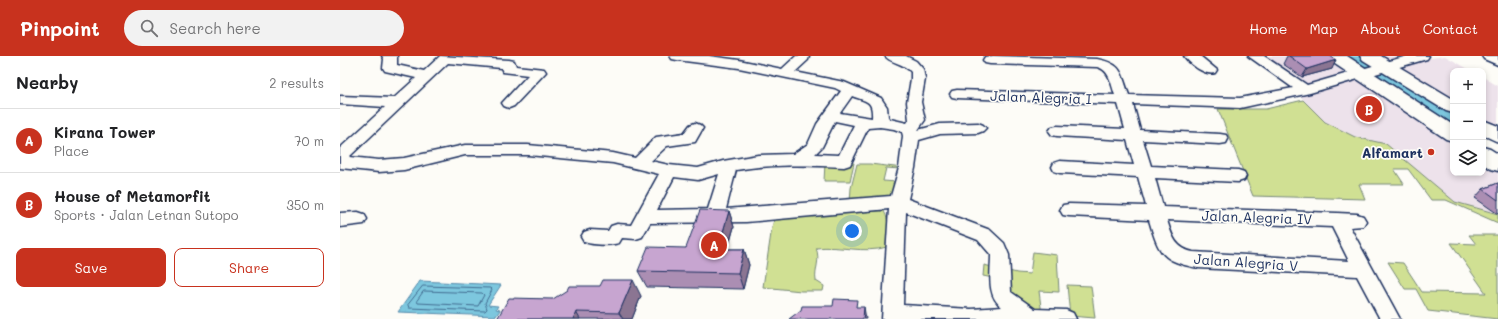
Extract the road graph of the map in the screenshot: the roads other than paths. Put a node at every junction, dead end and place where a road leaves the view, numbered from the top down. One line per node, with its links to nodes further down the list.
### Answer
1 (389, 56): 17 (street)
2 (677, 56): 16 (street)
3 (892, 56): 34 (street)
4 (1191, 56): 15 (street)
5 (1255, 56): 19 (street)
6 (1335, 56): 14 (main road)
7 (1422, 56): 14 (street, Jalan Alegria I)
8 (1489, 56): 13 (street)
9 (803, 57): 16 (street)
10 (446, 58): 11 (street); 17 (street)
11 (514, 60): 24 (street)
12 (990, 60): 22 (street, Jalan Alegria V)
13 (1498, 61)
14 (1373, 67): 19 (street, Jalan Alegria I); 25 (main road); 33 (main road)
15 (1210, 70)
16 (785, 74): 18 (street)
17 (427, 76): 23 (street)
18 (849, 90): 26 (street); 28 (street)
19 (1305, 90): 22 (street, Jalan Alegria I)
20 (958, 94): 22 (street, Jalan Alegria I)
21 (340, 100): 23 (street)
22 (1124, 100): 35 (street, Jalan Alegria V)
23 (398, 103): 38 (street)
24 (509, 103)
25 (1450, 106)
26 (830, 116): 27 (street); 40 (street)
27 (868, 122): 28 (street); 40 (street)
28 (885, 123): 34 (street)
29 (695, 128): 42 (street)
30 (978, 128): 34 (street)
31 (1486, 128): 36 (main road)
32 (1057, 131): 35 (street)
33 (1450, 131)
34 (910, 133): 49 (street)
35 (1133, 135): 37 (street); 47 (street, Jalan Alegria V)
36 (1498, 135)
37 (1220, 139)
38 (340, 156)
39 (1486, 156): 43 (main road)
40 (798, 159): 44 (street)
41 (340, 162): 42 (street)
42 (639, 164): 46 (street)
43 (1498, 164)
44 (729, 167): 46 (street); 52 (street)
45 (1060, 167): 47 (street)
46 (669, 171): 53 (street)
47 (1144, 171): 48 (street); 51 (street, Jalan Alegria V)
48 (1238, 176)
49 (898, 202): 52 (street); 60 (street); 61 (street)
50 (1069, 210): 51 (street, Jalan Alegria IV)
51 (1156, 213): 56 (street, Jalan Alegria IV); 59 (street, Jalan Alegria V)
52 (715, 216): 53 (street)
53 (645, 217): 58 (street)
54 (340, 220): 55 (street)
55 (358, 220)
56 (1337, 220): 57 (street, Jalan Alegria IV); 59 (street)
57 (1357, 221)
58 (592, 233)
59 (1364, 269): 63 (street)
60 (892, 316): 61 (street)
61 (1029, 317): 62 (street)
62 (1066, 319)
63 (1390, 319)

